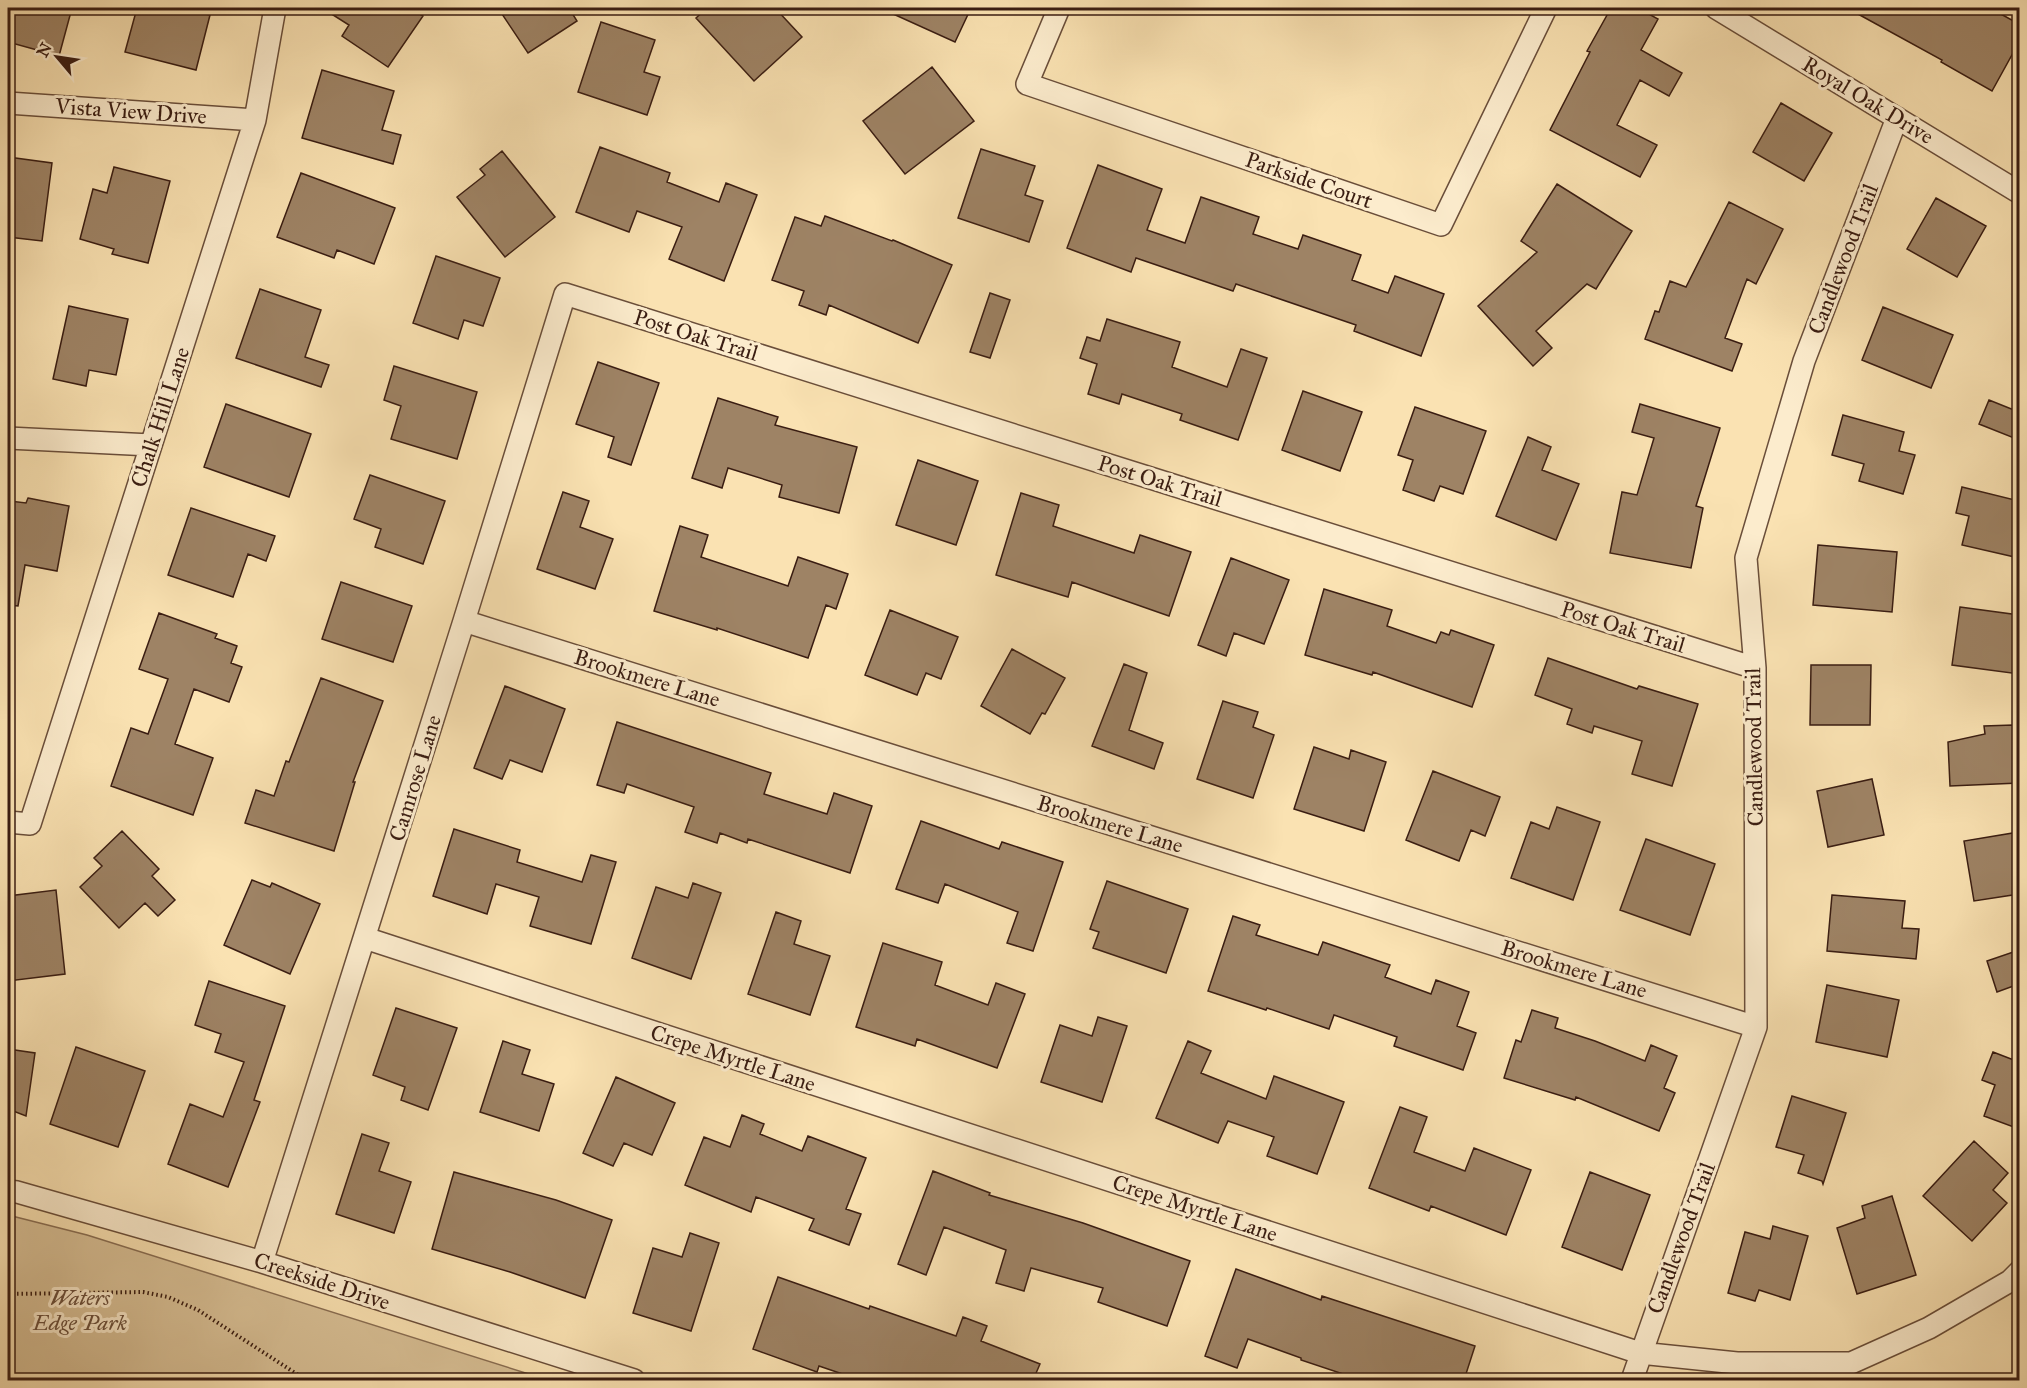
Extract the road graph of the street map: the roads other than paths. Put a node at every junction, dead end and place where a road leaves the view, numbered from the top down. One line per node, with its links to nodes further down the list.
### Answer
1 (274, 8): 7 (street, Chalk Hill Lane)
2 (1059, 8): 3 (street, Parkside Court)
3 (1546, 8)
4 (1716, 8): 6 (street, Royal Oak Drive)
5 (8, 103): 7 (street, Vista View Drive)
6 (1897, 118): 8 (street, Royal Oak Drive); 13 (street, Candlewood Trail)
7 (255, 120): 11 (street, Chalk Hill Lane)
8 (2019, 193)
9 (565, 294): 12 (street, Camrose Lane); 13 (street, Post Oak Trail)
10 (8, 438): 11 (street)
11 (151, 445): 14 (street, Chalk Hill Lane)
12 (464, 621): 15 (street, Camrose Lane); 16 (street, Brookmere Lane)
13 (1755, 668): 16 (street, Candlewood Trail)
14 (8, 822)
15 (365, 938): 18 (street, Camrose Lane); 20 (street, Crepe Myrtle Lane)
16 (1756, 1027): 20 (street, Candlewood Trail)
17 (8, 1191): 18 (street, Creekside Drive)
18 (262, 1262): 21 (street, Creekside Drive)
19 (2019, 1271): 20 (street, Crepe Myrtle Lane)
20 (1640, 1353): 22 (street, Candlewood Trail)
21 (634, 1380)
22 (1632, 1380)

